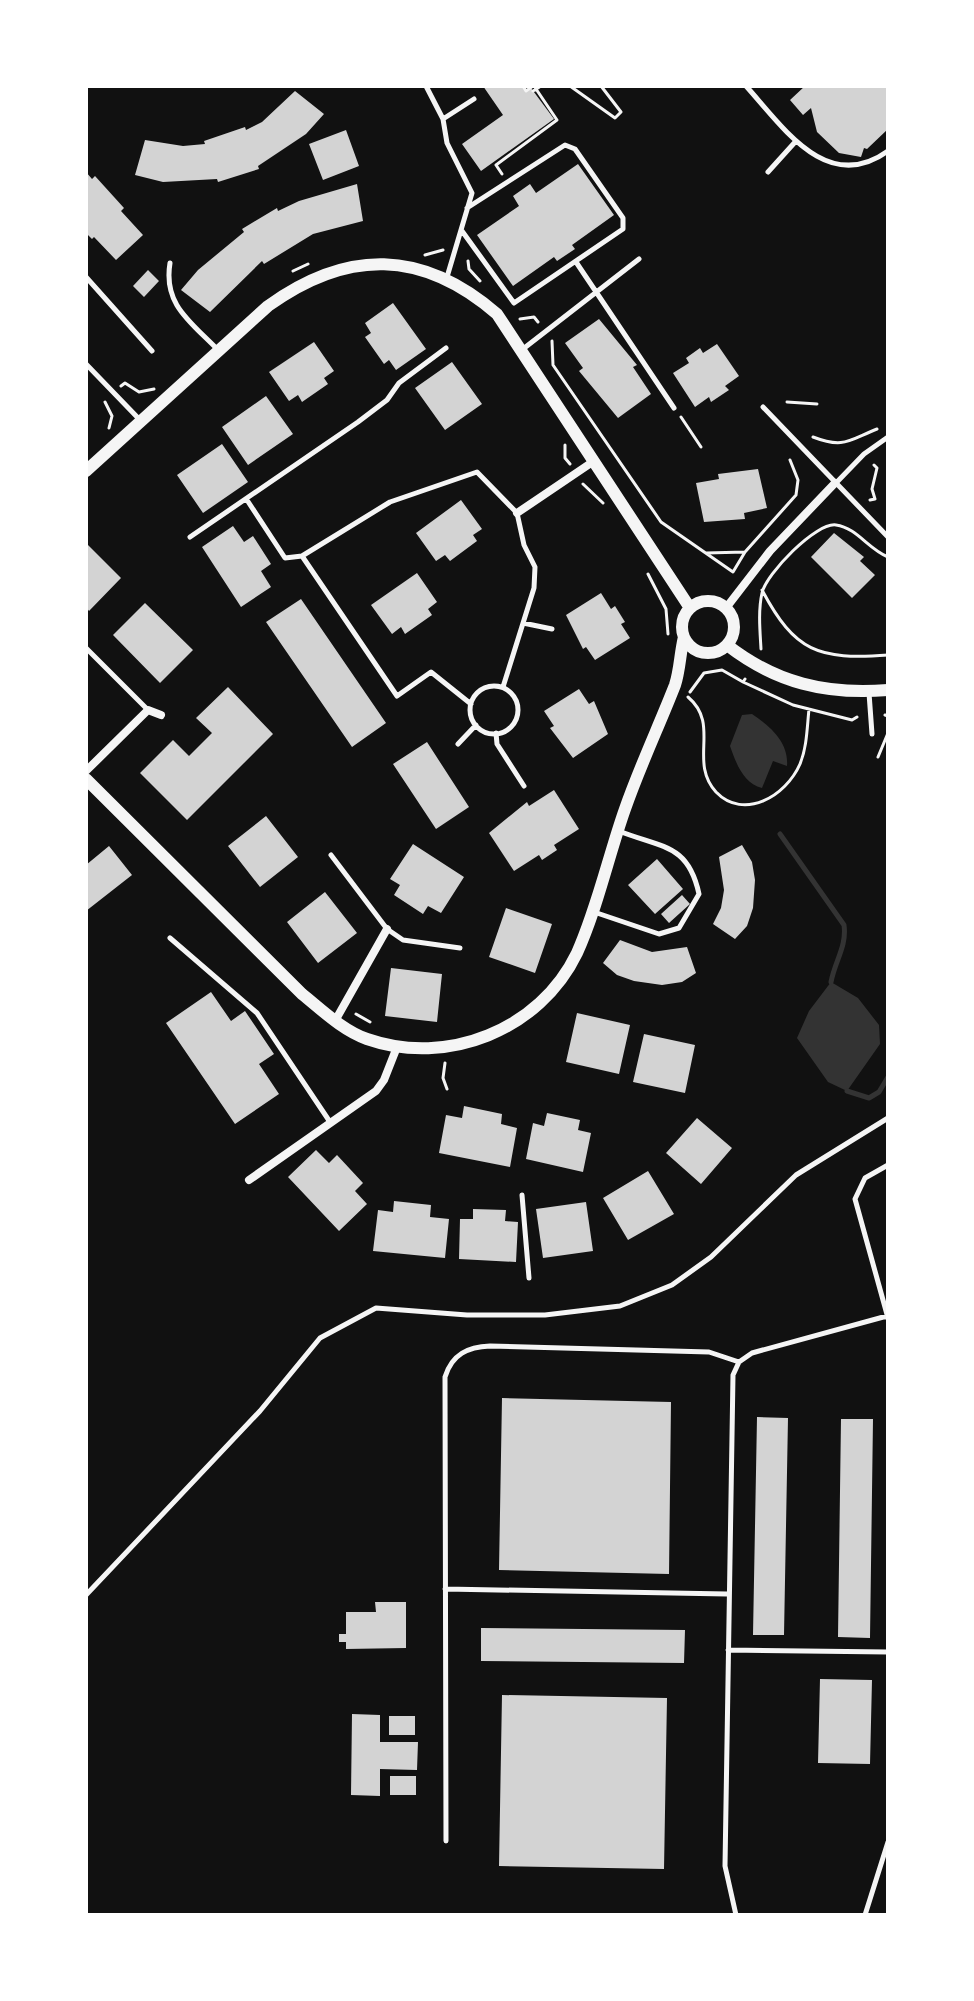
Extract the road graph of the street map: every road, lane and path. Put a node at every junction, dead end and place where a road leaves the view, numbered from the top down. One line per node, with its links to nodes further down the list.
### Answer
1 (426, 86): 9 (lane)
2 (523, 86): 7 (path)
3 (541, 86): 7 (path)
4 (570, 86): 5 (path)
5 (601, 86)
6 (746, 86): 10 (lane)
7 (533, 88): 13 (path)
8 (474, 99): 9 (lane)
9 (443, 119): 14 (lane)
10 (796, 141): 11 (lane); 12 (lane)
11 (888, 151)
12 (768, 172)
13 (507, 182): 14 (lane); 17 (lane)
14 (467, 208): 15 (lane)
15 (462, 231): 17 (lane); 20 (lane)
16 (639, 259): 21 (lane)
17 (576, 262): 21 (lane)
18 (170, 263): 25 (lane)
19 (86, 277): 24 (lane)
20 (447, 277): 23 (street); 25 (street)
21 (596, 291): 23 (lane); 30 (lane)
22 (446, 348): 43 (lane)
23 (522, 349): 38 (street)
24 (152, 351)
25 (219, 351): 31 (street)
26 (86, 364): 31 (lane)
27 (787, 402): 28 (path)
28 (817, 404)
29 (763, 407): 42 (lane)
30 (674, 408): 36 (path)
31 (141, 421): 40 (street)
32 (888, 426): 33 (path)
33 (813, 437)
34 (888, 437): 42 (lane)
35 (565, 441): 41 (path)
36 (701, 447)
37 (790, 460): 49 (path)
38 (594, 461): 41 (street); 56 (street)
39 (874, 465): 44 (path)
40 (86, 471)
41 (577, 473): 45 (path); 46 (street)
42 (835, 483): 48 (lane); 57 (street)
43 (247, 500): 47 (lane); 51 (lane)
44 (870, 500)
45 (605, 505)
46 (517, 513): 51 (lane); 58 (lane)
47 (190, 537)
48 (888, 537)
49 (745, 552): 50 (path); 54 (path)
50 (706, 553)
51 (302, 556): 70 (lane)
52 (888, 557): 55 (path)
53 (645, 570): 60 (path)
54 (733, 572)
55 (762, 590): 64 (path); 65 (path)
56 (690, 608): 57 (street); 61 (street)
57 (726, 608): 62 (street)
58 (523, 623): 59 (lane); 66 (lane)
59 (552, 629)
60 (668, 636)
61 (684, 637): 62 (street); 87 (street)
62 (727, 645): 68 (street)
63 (86, 648): 75 (lane)
64 (761, 649)
65 (888, 655)
66 (503, 687): 70 (lane); 72 (lane)
67 (888, 690): 68 (street)
68 (869, 692): 81 (lane)
69 (688, 697): 71 (path); 74 (path); 74 (path)
70 (471, 704): 78 (lane)
71 (682, 707)
72 (518, 708): 73 (lane); 79 (lane)
73 (528, 708)
74 (809, 709): 77 (path)
75 (148, 710): 76 (street); 84 (street)
76 (161, 715)
77 (857, 717)
78 (476, 725): 79 (lane); 82 (lane)
79 (496, 733): 86 (lane)
80 (888, 733): 83 (path)
81 (872, 734)
82 (458, 744)
83 (878, 757)
84 (86, 771)
85 (86, 779): 94 (street)
86 (524, 786)
87 (618, 830): 89 (street); 89 (lane)
88 (331, 855): 90 (lane)
89 (591, 910): 96 (street)
90 (387, 929): 92 (lane); 93 (street)
91 (170, 938): 100 (lane)
92 (460, 948)
93 (343, 1007): 94 (street); 95 (path)
94 (335, 1021): 96 (street)
95 (379, 1028)
96 (397, 1047): 100 (street)
97 (434, 1064): 98 (path)
98 (447, 1089)
99 (888, 1118): 109 (lane)
100 (331, 1123): 102 (street)
101 (888, 1165): 105 (lane)
102 (249, 1180)
103 (522, 1195): 104 (lane)
104 (529, 1278)
105 (888, 1318): 106 (lane)
106 (739, 1362): 107 (lane); 108 (lane)
107 (445, 1589): 108 (lane); 112 (lane)
108 (727, 1594): 110 (lane)
109 (86, 1595)
110 (728, 1650): 111 (lane); 114 (lane)
111 (888, 1652)
112 (446, 1841)
113 (888, 1842): 115 (lane)
114 (736, 1915)
115 (865, 1915)

